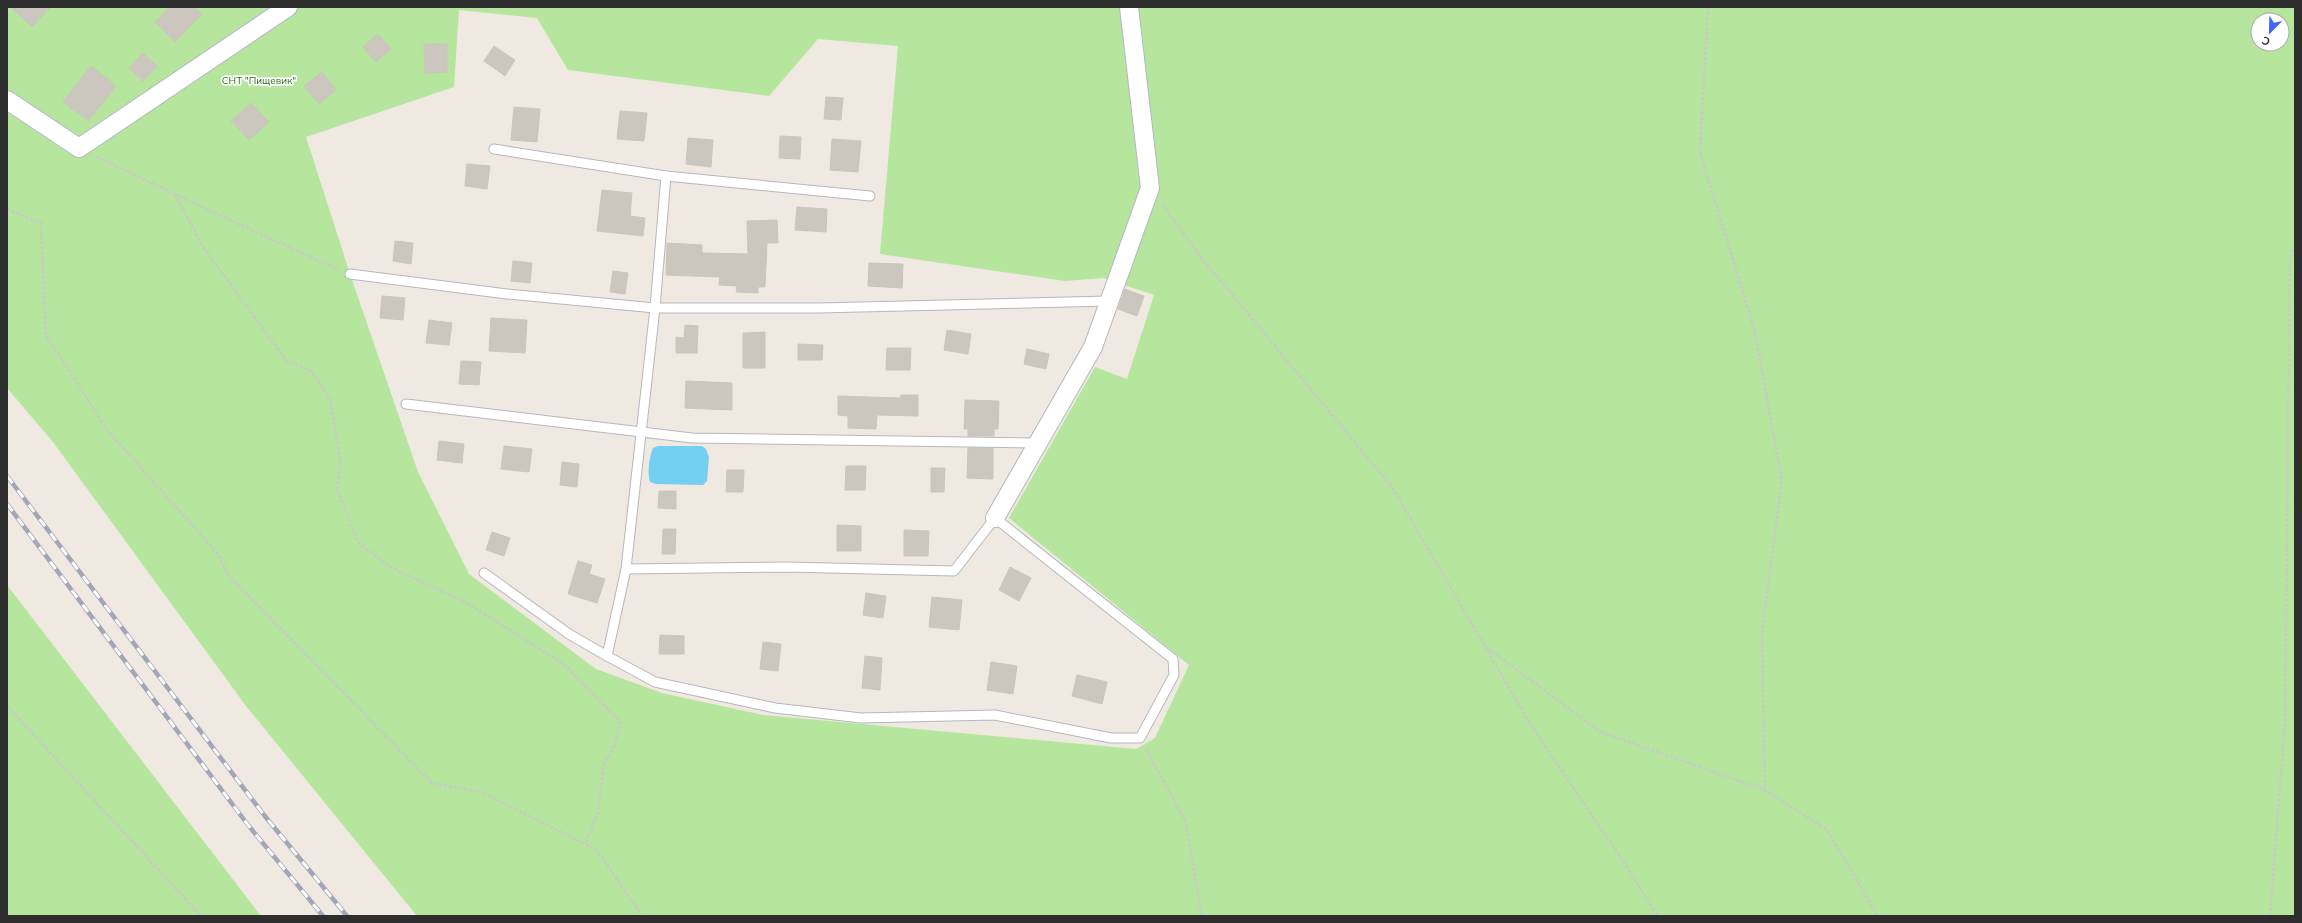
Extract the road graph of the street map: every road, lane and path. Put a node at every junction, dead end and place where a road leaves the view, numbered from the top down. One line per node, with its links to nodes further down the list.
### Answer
1 (288, 7): 5 (street)
2 (1129, 7): 8 (street)
3 (1708, 7): 26 (path)
4 (7, 100): 5 (street)
5 (79, 148): 9 (path)
6 (494, 149): 7 (lane)
7 (666, 176): 10 (lane); 15 (lane)
8 (1150, 188): 14 (street); 22 (path)
9 (175, 194): 13 (path); 27 (path)
10 (870, 196)
11 (7, 208): 27 (path)
12 (2295, 246): 33 (path)
13 (350, 274): 15 (lane)
14 (1109, 300): 15 (lane); 18 (street)
15 (655, 308): 17 (lane)
16 (406, 404): 17 (lane)
17 (642, 434): 18 (lane); 20 (lane)
18 (1036, 443): 19 (street)
19 (995, 518): 20 (lane); 25 (lane)
20 (626, 569): 23 (lane)
21 (484, 573): 23 (lane)
22 (1486, 647): 26 (path); 31 (path)
23 (607, 656): 25 (lane)
24 (7, 702): 28 (path)
25 (1140, 738): 30 (path)
26 (1765, 790): 32 (path)
27 (586, 844): 29 (path)
28 (201, 916)
29 (642, 916)
30 (1202, 916)
31 (1658, 916)
32 (1878, 916)
33 (2270, 916)

